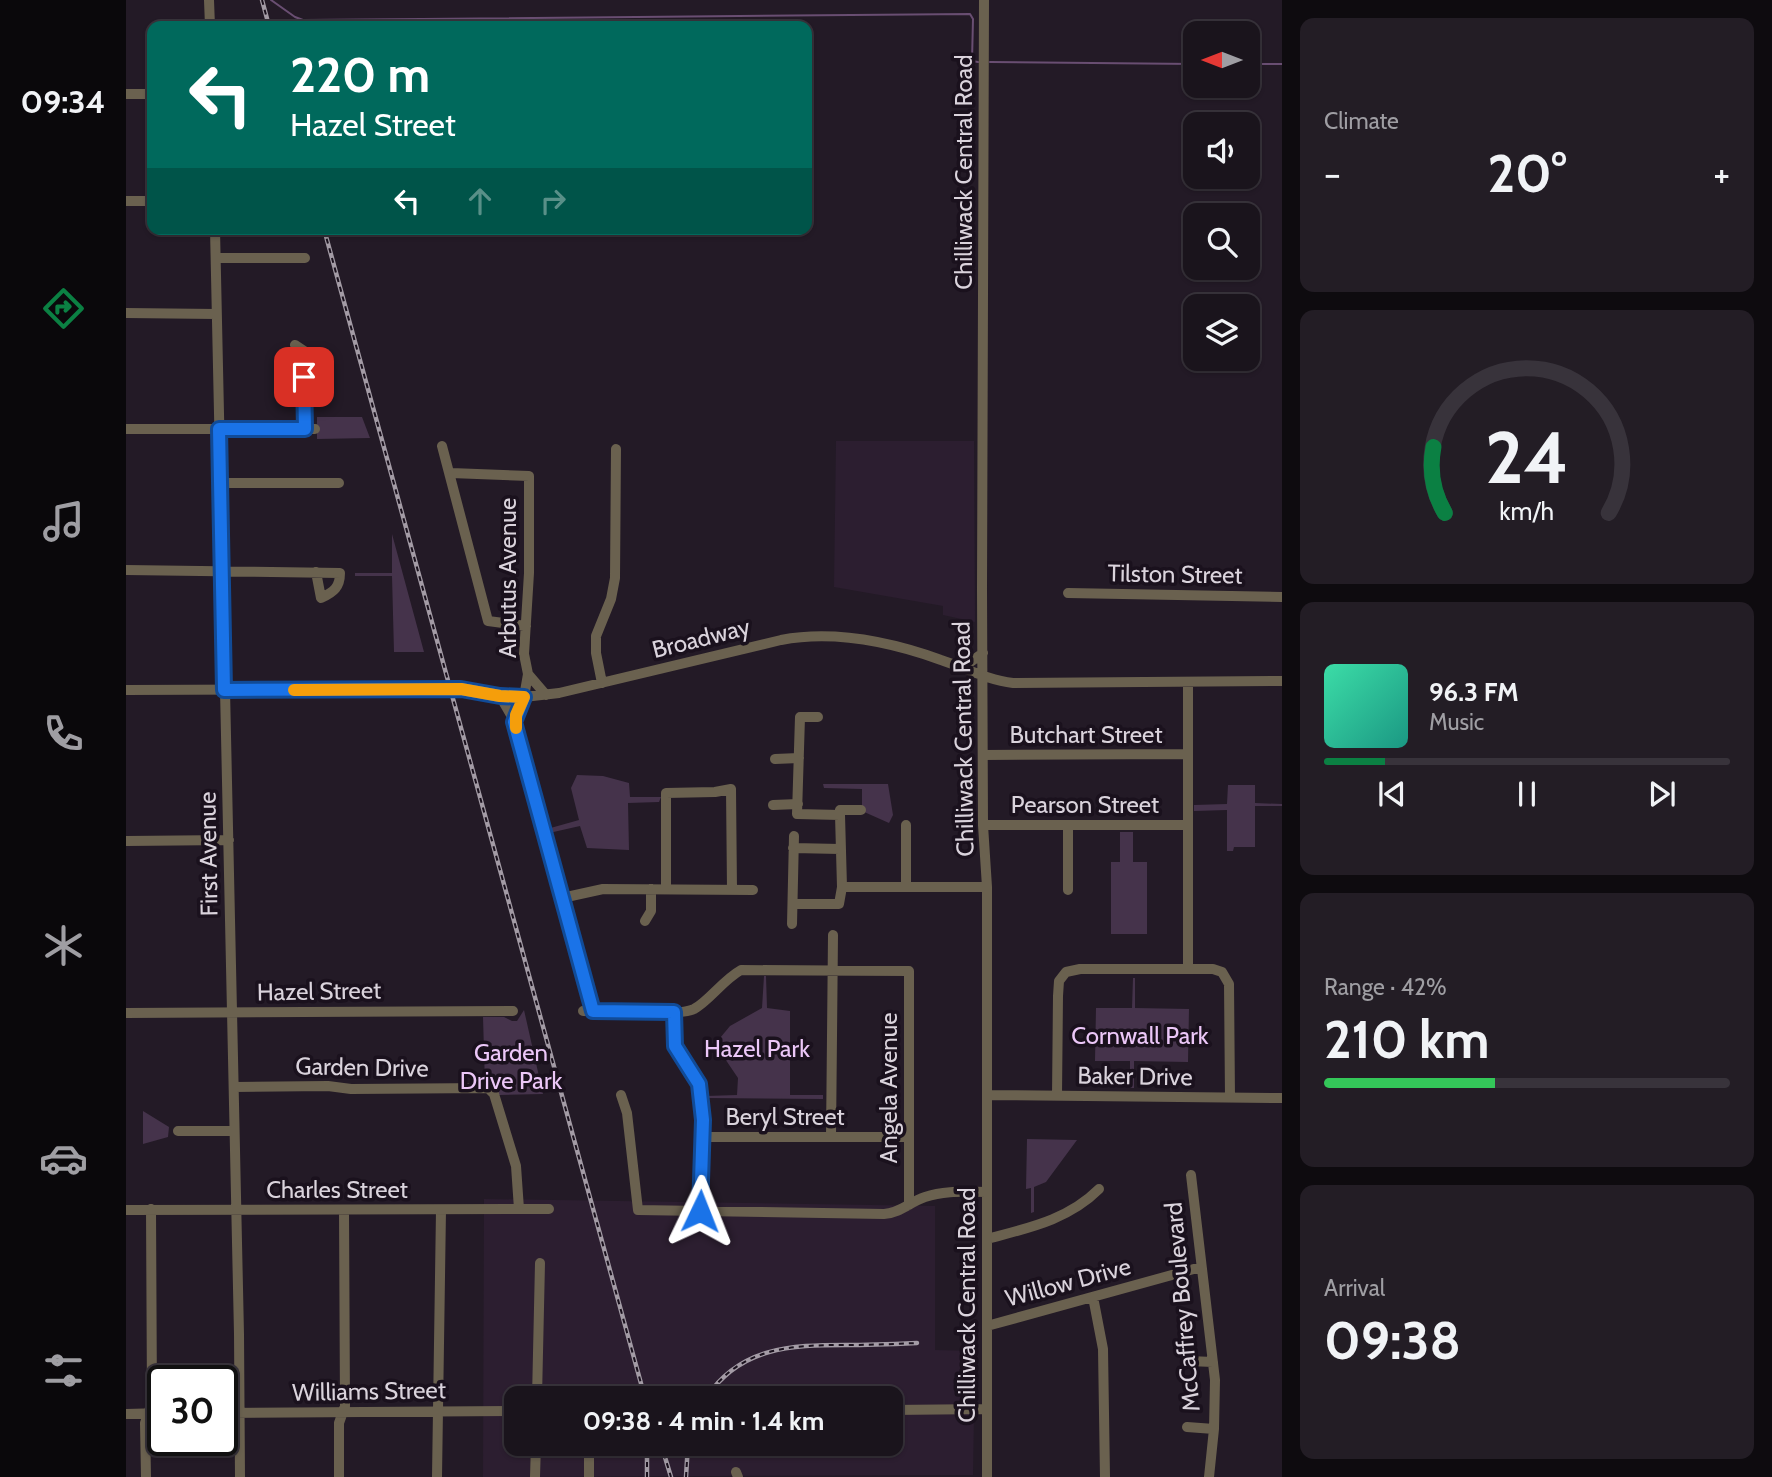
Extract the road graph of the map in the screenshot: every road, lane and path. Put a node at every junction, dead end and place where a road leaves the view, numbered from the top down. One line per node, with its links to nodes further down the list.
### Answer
1 (209, 0): 3 (street)
2 (984, 0): 27 (street, Chilliwack Central Road)
3 (210, 21)
4 (126, 94): 5 (street)
5 (147, 94)
6 (126, 201): 7 (street)
7 (147, 201)
8 (215, 235): 9 (street, First Avenue)
9 (216, 258): 10 (street); 12 (street, First Avenue)
10 (305, 258)
11 (126, 313): 12 (street)
12 (216, 314): 15 (street, First Avenue)
13 (295, 345): 15 (street)
14 (126, 429): 15 (street)
15 (219, 429): 19 (street, First Avenue)
16 (442, 446): 18 (street)
17 (616, 449): 33 (street)
18 (451, 472): 26 (street); 26 (street, Arbutus Avenue)
19 (220, 483): 20 (street); 22 (street, First Avenue)
20 (339, 483)
21 (126, 570): 22 (street)
22 (222, 570): 23 (street); 35 (street, First Avenue)
23 (316, 572)
24 (1068, 593): 25 (street, Tilston Street)
25 (1282, 597)
26 (526, 626): 29 (street, Arbutus Avenue)
27 (983, 653): 28 (street); 30 (street, Chilliwack Central Road)
28 (962, 668): 30 (street, Broadway); 33 (street, Broadway)
29 (528, 674): 36 (street, Arbutus Avenue); 38 (street, Arbutus Avenue)
30 (983, 676): 31 (street, Broadway); 42 (street, Chilliwack Central Road)
31 (1188, 681): 32 (street, Broadway); 41 (street)
32 (1282, 681)
33 (602, 683): 36 (street, Broadway)
34 (126, 690): 35 (street, Broadway)
35 (224, 690): 37 (street, Broadway); 54 (street, First Avenue)
36 (546, 695): 38 (street, Broadway)
37 (500, 696): 38 (street, Broadway); 40 (street)
38 (524, 697): 40 (street, Arbutus Avenue)
39 (818, 717): 43 (street)
40 (514, 722): 66 (street)
41 (1188, 754): 42 (street, Butchart Street); 52 (street)
42 (984, 755): 50 (street, Chilliwack Central Road)
43 (799, 758): 44 (street); 45 (street)
44 (775, 759)
45 (798, 804): 46 (street); 48 (street)
46 (773, 805)
47 (861, 810): 48 (street)
48 (840, 815): 57 (street)
49 (906, 825): 59 (street)
50 (983, 825): 51 (street, Pearson Street); 60 (street, Chilliwack Central Road)
51 (1068, 825): 52 (street, Pearson Street); 65 (street)
52 (1188, 825): 71 (street)
53 (794, 836): 56 (street)
54 (229, 840): 55 (street); 76 (street, First Avenue)
55 (126, 841)
56 (793, 848): 57 (street); 67 (street)
57 (840, 849): 58 (street)
58 (842, 887): 59 (street); 67 (street)
59 (905, 887): 60 (street)
60 (987, 887): 79 (street, Chilliwack Central Road)
61 (651, 889): 62 (street); 66 (street); 68 (street)
62 (666, 889): 63 (street); 63 (street)
63 (732, 890): 64 (street)
64 (753, 890)
65 (1068, 890)
66 (562, 898): 74 (street)
67 (793, 905): 69 (street)
68 (645, 921)
69 (792, 924)
70 (833, 935): 72 (street)
71 (1188, 969): 80 (street); 81 (street)
72 (831, 970): 74 (street); 86 (street); 87 (street, Angela Avenue)
73 (513, 1010): 76 (street, Hazel Street)
74 (674, 1012): 85 (street)
75 (126, 1013): 76 (street, Hazel Street)
76 (231, 1013): 77 (street, First Avenue)
77 (234, 1087): 84 (street, First Avenue); 93 (street, Garden Drive)
78 (621, 1095): 99 (street)
79 (987, 1096): 80 (street, Baker Drive); 90 (street, Chilliwack Central Road)
80 (1057, 1096): 81 (street, Baker Drive)
81 (1230, 1098): 82 (street, Baker Drive)
82 (1282, 1098)
83 (178, 1131): 84 (street)
84 (234, 1131): 98 (street, First Avenue)
85 (702, 1137): 86 (street, Beryl Street); 99 (street)
86 (831, 1137): 87 (street, Beryl Street)
87 (909, 1137): 91 (street, Angela Avenue)
88 (1191, 1175): 102 (street, McCaffrey Boulevard)
89 (1099, 1189): 100 (street)
90 (987, 1192): 91 (street); 100 (street, Chilliwack Central Road)
91 (909, 1205): 99 (street)
92 (150, 1209): 95 (street, Charles Street); 98 (street, Charles Street); 107 (street)
93 (519, 1209): 94 (street, Charles Street); 97 (street, Charles Street)
94 (548, 1209)
95 (126, 1210)
96 (344, 1210): 97 (street, Charles Street); 98 (street, Charles Street); 116 (street)
97 (441, 1210): 111 (street)
98 (236, 1211): 115 (street, First Avenue)
99 (700, 1211)
100 (987, 1239): 104 (street, Chilliwack Central Road)
101 (540, 1264): 108 (street)
102 (1201, 1267): 103 (street, Willow Drive); 106 (street, McCaffrey Boulevard)
103 (1093, 1297): 104 (street, Willow Drive); 129 (street)
104 (987, 1326): 109 (street, Chilliwack Central Road)
105 (1189, 1361): 106 (street)
106 (1213, 1362): 119 (street, McCaffrey Boulevard)
107 (152, 1365)
108 (537, 1386)
109 (987, 1409): 110 (street); 128 (street, Chilliwack Central Road)
110 (903, 1410)
111 (438, 1411): 112 (street, Williams Street); 116 (street, Williams Street); 125 (street)
112 (504, 1411)
113 (126, 1413): 114 (street)
114 (147, 1413)
115 (240, 1413): 116 (street, Williams Street); 123 (street, First Avenue)
116 (342, 1413): 124 (street)
117 (147, 1419): 122 (street)
118 (1187, 1427): 119 (street)
119 (1214, 1429): 130 (street, McCaffrey Boulevard)
120 (536, 1456): 126 (street)
121 (589, 1456): 127 (street)
122 (146, 1477)
123 (240, 1477)
124 (339, 1477)
125 (437, 1477)
126 (535, 1477)
127 (589, 1477)
128 (987, 1477)
129 (1105, 1477)
130 (1209, 1477)

